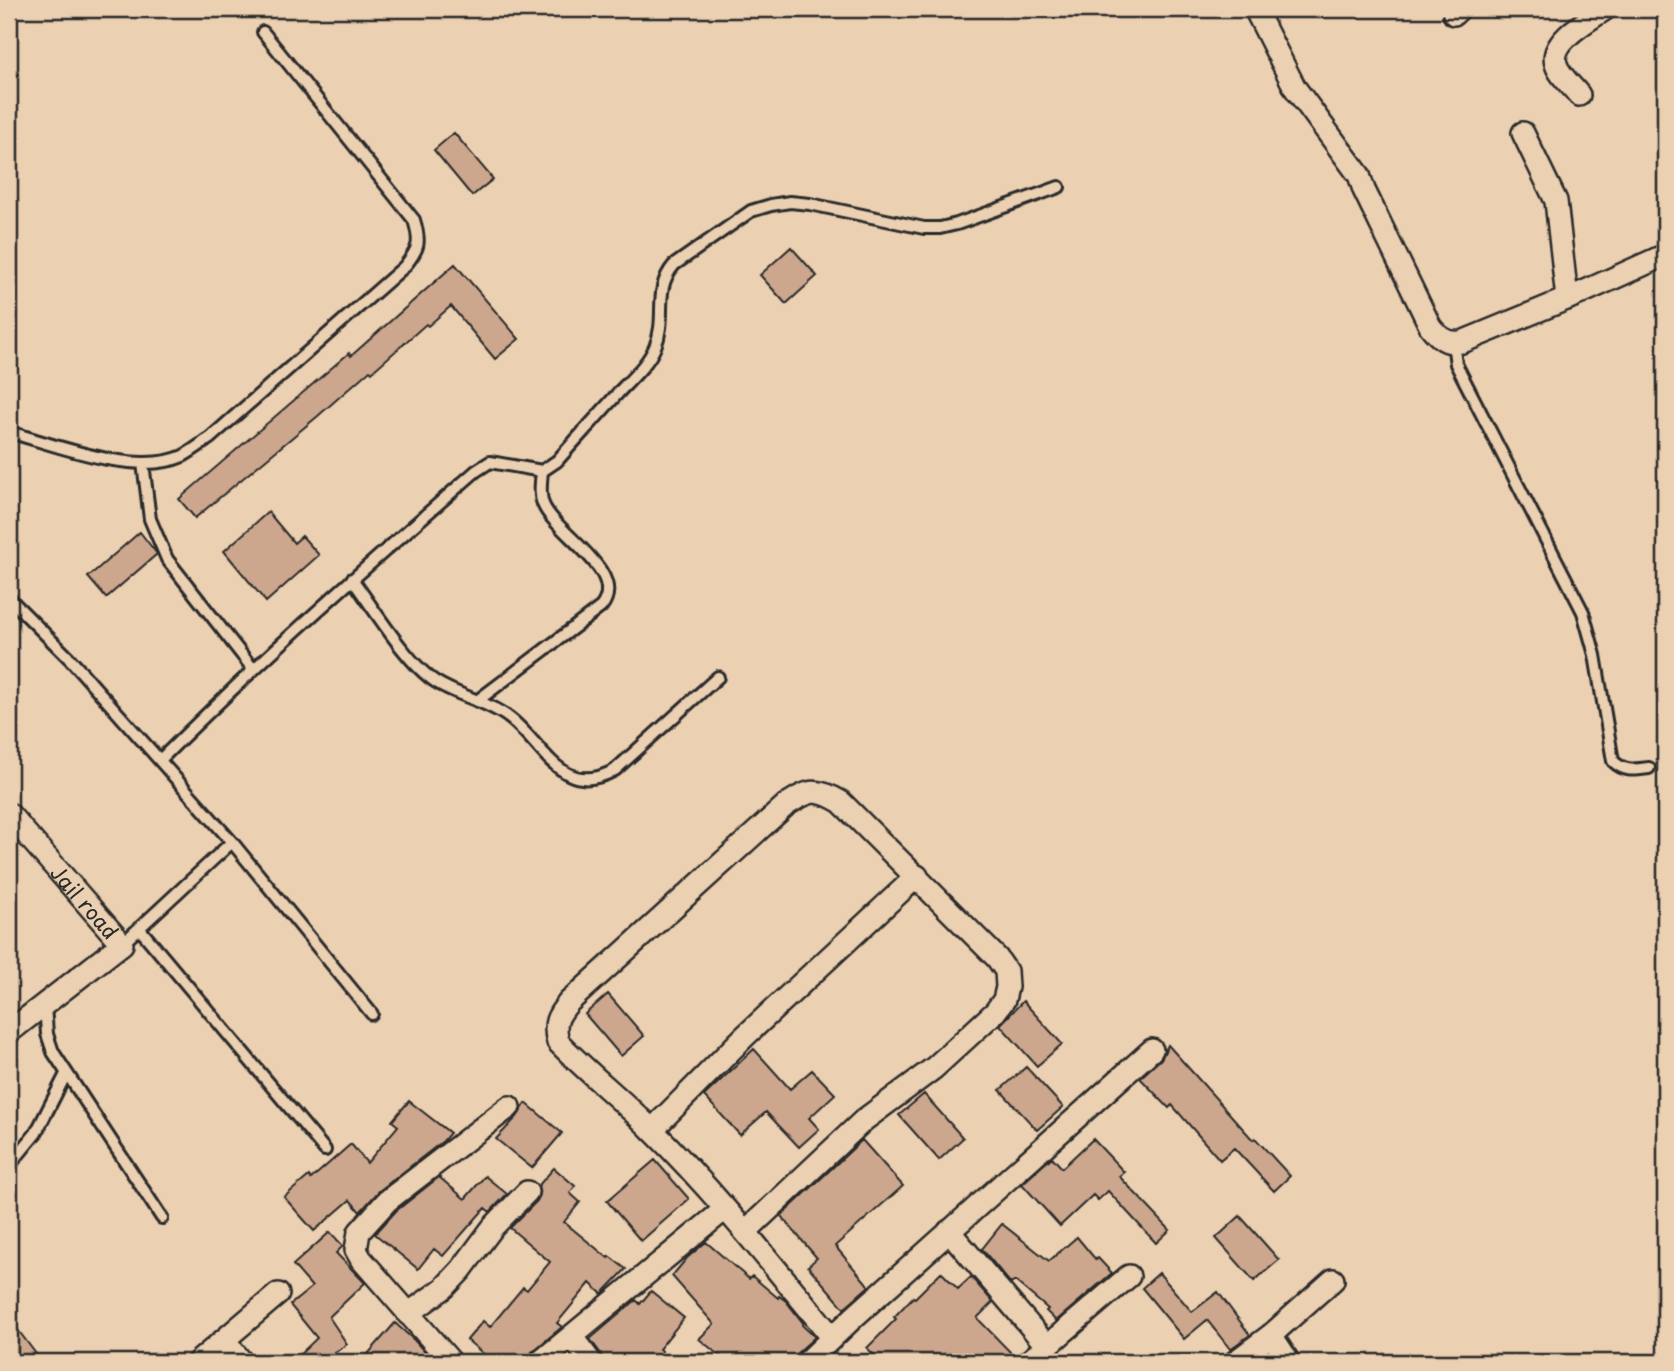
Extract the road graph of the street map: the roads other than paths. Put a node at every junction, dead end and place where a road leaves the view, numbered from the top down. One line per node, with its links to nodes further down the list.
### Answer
1 (1255, 9): 9 (street)
2 (1605, 9): 4 (street)
3 (263, 32): 11 (lane)
4 (1579, 96)
5 (1523, 133): 8 (street)
6 (1059, 187): 12 (lane)
7 (1665, 255): 8 (street)
8 (1567, 299): 9 (street)
9 (1453, 343): 19 (lane)
10 (9, 432): 11 (lane)
11 (143, 463): 15 (lane)
12 (542, 471): 13 (lane); 17 (lane)
13 (352, 579): 15 (lane); 17 (lane)
14 (9, 598): 18 (lane)
15 (253, 669): 18 (lane)
16 (718, 677): 17 (lane)
17 (477, 701)
18 (160, 760): 21 (lane)
19 (1648, 768)
20 (9, 814): 24 (street, Jail road)
21 (232, 842): 23 (lane); 26 (lane)
22 (917, 876): 31 (street); 31 (street); 38 (street)
23 (139, 928): 24 (lane); 32 (lane)
24 (122, 944): 25 (street, Jail road)
25 (45, 1005): 27 (street, Jail road); 29 (lane)
26 (372, 1014)
27 (9, 1031)
28 (1152, 1050): 37 (street)
29 (66, 1074): 33 (lane); 36 (lane)
30 (509, 1107): 42 (street)
31 (652, 1130): 35 (street)
32 (325, 1150)
33 (9, 1166)
34 (527, 1192): 42 (street)
35 (725, 1209): 38 (street); 44 (street)
36 (162, 1218)
37 (949, 1231): 45 (street); 47 (street)
38 (745, 1232): 45 (street)
39 (1129, 1276): 47 (street)
40 (1332, 1280): 43 (street)
41 (278, 1294): 46 (street)
42 (408, 1314): 50 (street)
43 (1271, 1335): 55 (street); 56 (street)
44 (572, 1337): 51 (street); 52 (street)
45 (832, 1337): 53 (street)
46 (224, 1340): 48 (street); 49 (street)
47 (1047, 1346): 54 (street)
48 (198, 1362)
49 (242, 1362)
50 (451, 1362)
51 (540, 1362)
52 (592, 1362)
53 (807, 1362)
54 (1028, 1362)
55 (1234, 1362)
56 (1289, 1362)

